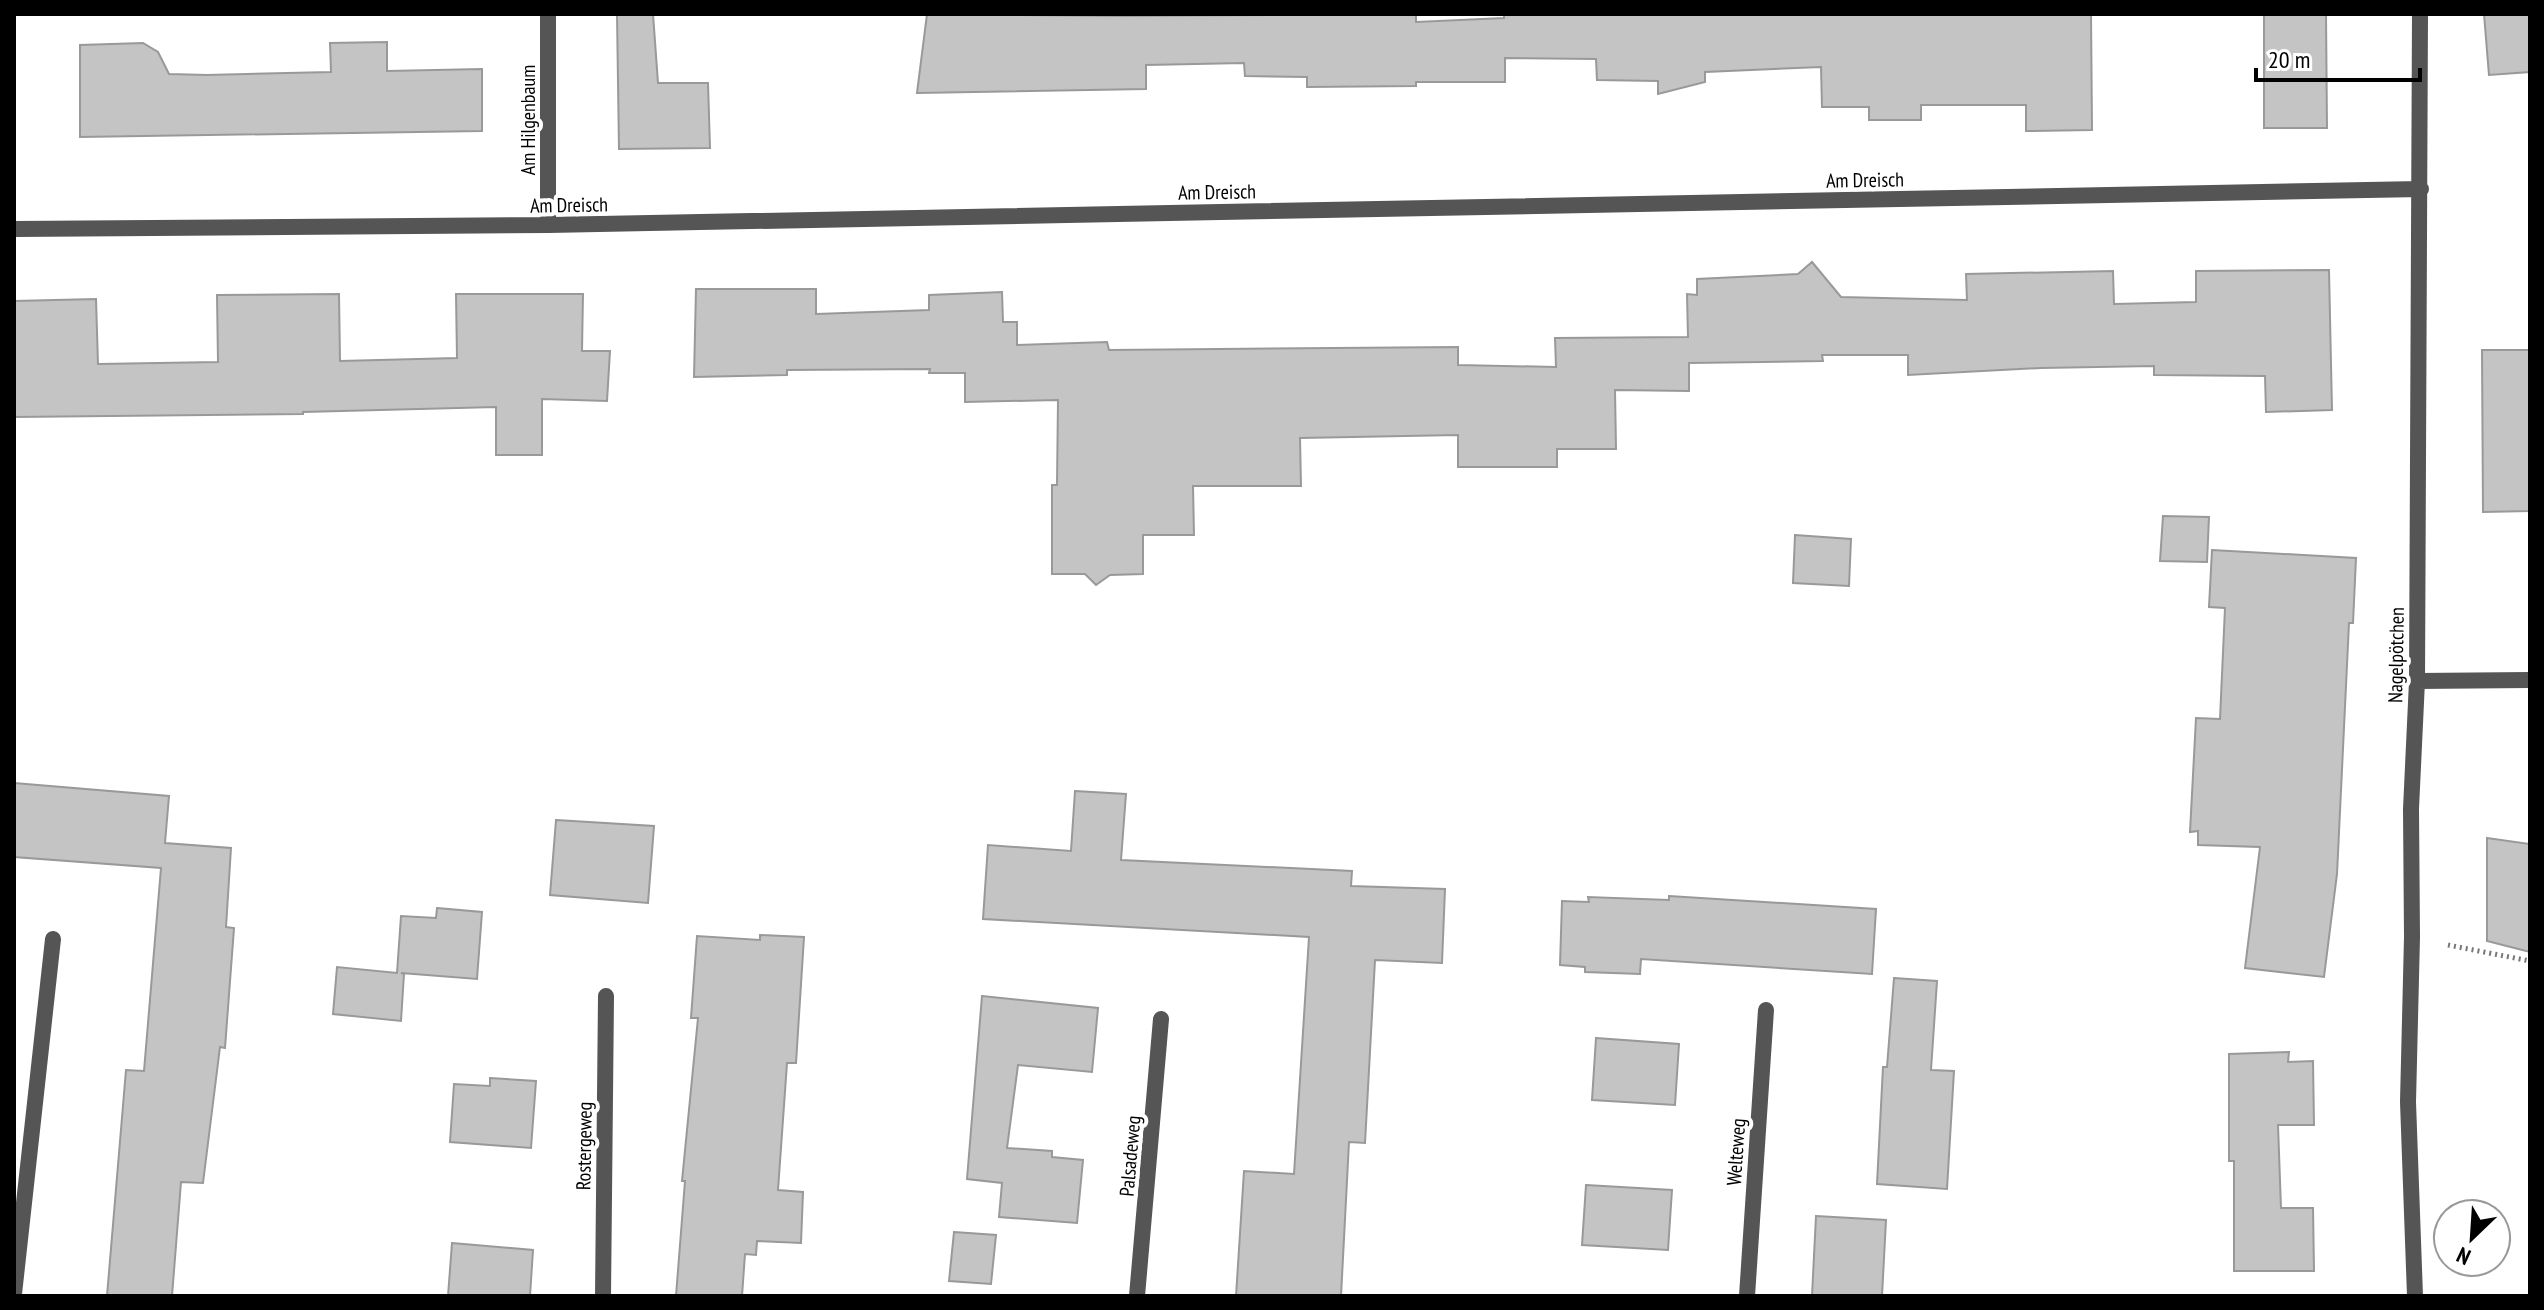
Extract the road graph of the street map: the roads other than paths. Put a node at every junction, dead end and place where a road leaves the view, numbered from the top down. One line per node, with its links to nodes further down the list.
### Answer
1 (548, 14): 4 (street, Am Hilgenbaum)
2 (2420, 14): 3 (street, Nagelpötchen)
3 (2421, 189): 4 (street, Am Dreisch); 7 (street, Nagelpötchen)
4 (548, 225): 5 (street, Am Dreisch)
5 (14, 229)
6 (2530, 680): 7 (street)
7 (2417, 681): 16 (street, Nagelpötchen)
8 (53, 939): 12 (street)
9 (606, 996): 13 (street, Rostergeweg)
10 (1766, 1010): 15 (street, Welteweg)
11 (1161, 1019): 14 (street, Palsadeweg)
12 (14, 1294)
13 (603, 1296)
14 (1137, 1296)
15 (1747, 1296)
16 (2415, 1296)

